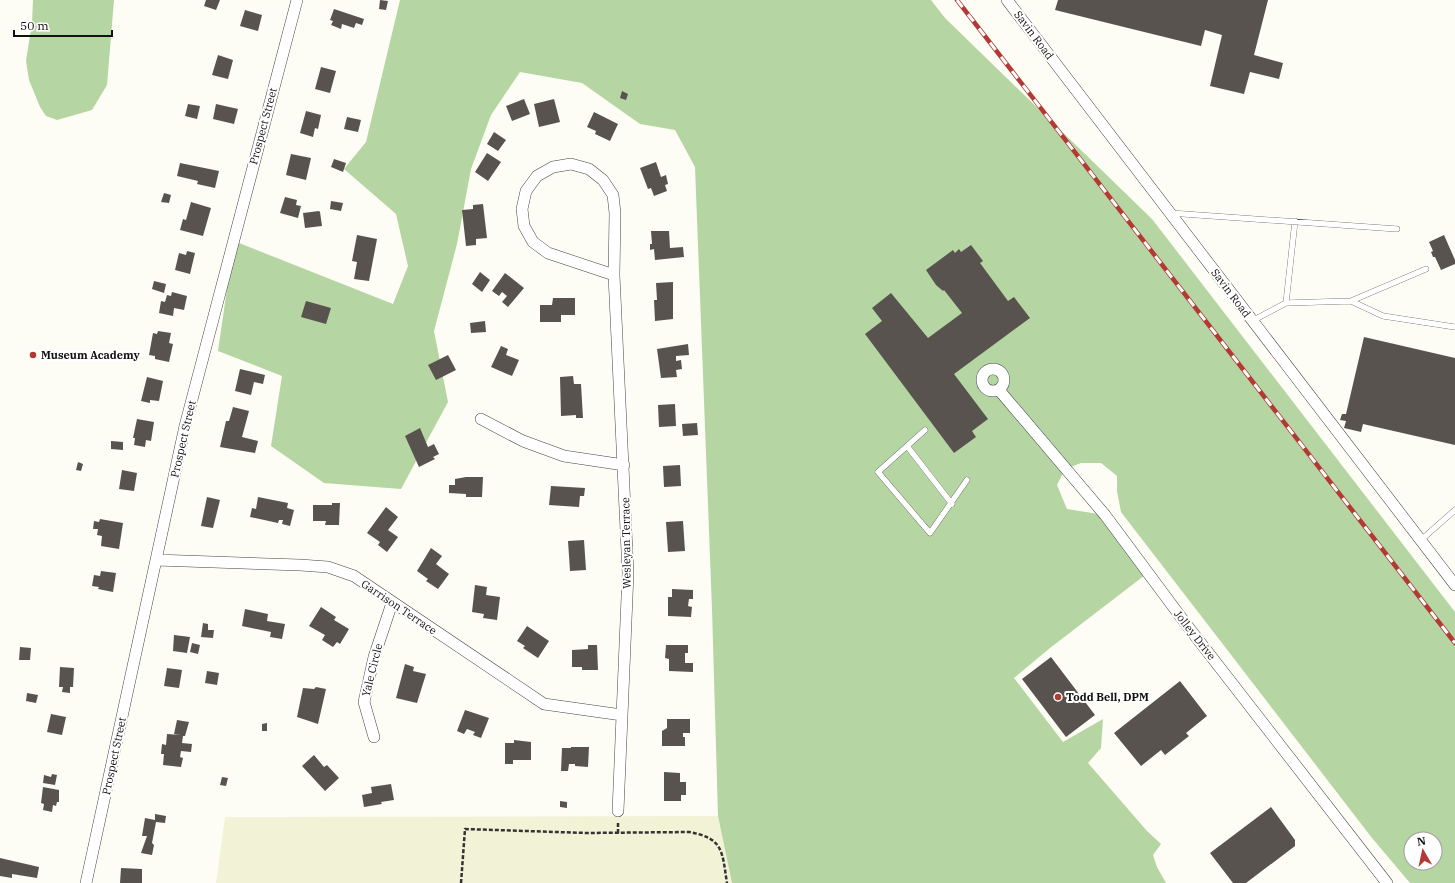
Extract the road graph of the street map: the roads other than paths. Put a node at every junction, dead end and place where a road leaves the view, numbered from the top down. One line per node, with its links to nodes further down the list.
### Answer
1 (297, 0): 21 (street, Prospect Street)
2 (1007, 0): 3 (street, Savin Road)
3 (1170, 213): 4 (lane); 10 (street, Savin Road)
4 (1295, 220): 5 (lane); 9 (lane)
5 (1397, 228)
6 (1426, 269): 8 (lane)
7 (614, 275): 7 (street, Wesleyan Terrace); 16 (street, Wesleyan Terrace)
8 (1352, 301): 9 (lane); 11 (lane)
9 (1286, 303): 10 (lane)
10 (1252, 321): 20 (street, Savin Road)
11 (1455, 327)
12 (999, 390): 28 (street, Jolley Drive)
13 (481, 419): 16 (street)
14 (925, 430): 15 (lane)
15 (907, 446): 18 (lane); 18 (lane)
16 (624, 465): 24 (street, Wesleyan Terrace)
17 (967, 480): 18 (lane)
18 (952, 504)
19 (1455, 510): 20 (lane)
20 (1421, 540): 22 (street, Savin Road)
21 (156, 560): 23 (street, Garrison Terrace); 27 (street, Prospect Street)
22 (1455, 585)
23 (392, 603): 24 (street, Garrison Terrace); 25 (street, Yale Circle)
24 (622, 715): 26 (street, Wesleyan Terrace)
25 (374, 737)
26 (618, 811)
27 (86, 883)
28 (1387, 883)

